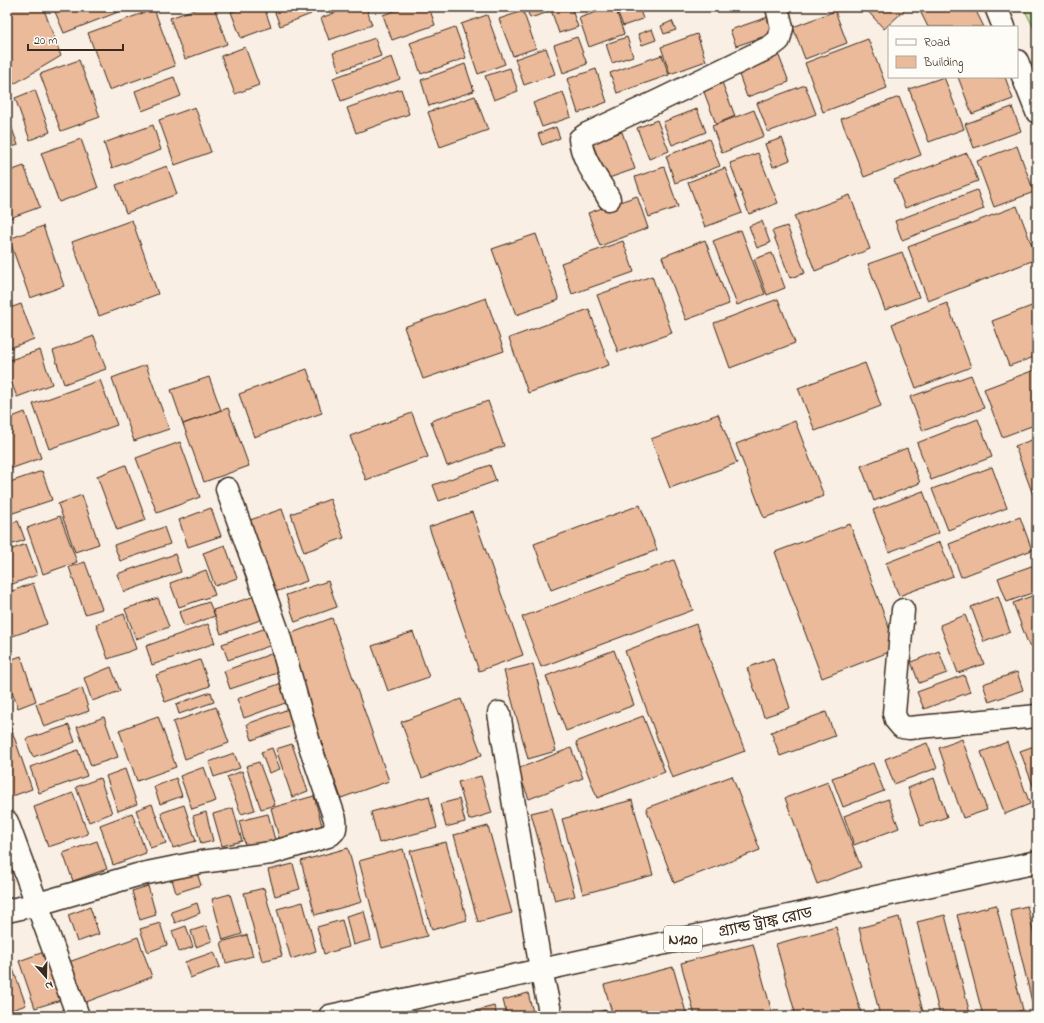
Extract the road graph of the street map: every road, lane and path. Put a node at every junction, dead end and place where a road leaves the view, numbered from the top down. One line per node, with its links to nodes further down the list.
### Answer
1 (777, 7): 6 (main road)
2 (996, 7): 3 (main road)
3 (1004, 26)
4 (1018, 64): 5 (main road)
5 (1037, 112)
6 (609, 199)
7 (227, 489): 13 (main road)
8 (903, 610): 10 (main road)
9 (499, 713): 15 (main road)
10 (1037, 716)
11 (7, 822): 13 (main road)
12 (1037, 862): 15 (main road, গ্র্যান্ড ট্রাঙ্ক রোড / N120)
13 (38, 904): 14 (main road); 16 (main road)
14 (7, 911)
15 (541, 970): 17 (main road, গ্র্যান্ড ট্রাঙ্ক রোড / N120); 18 (main road)
16 (78, 1016)
17 (330, 1016)
18 (551, 1016)

